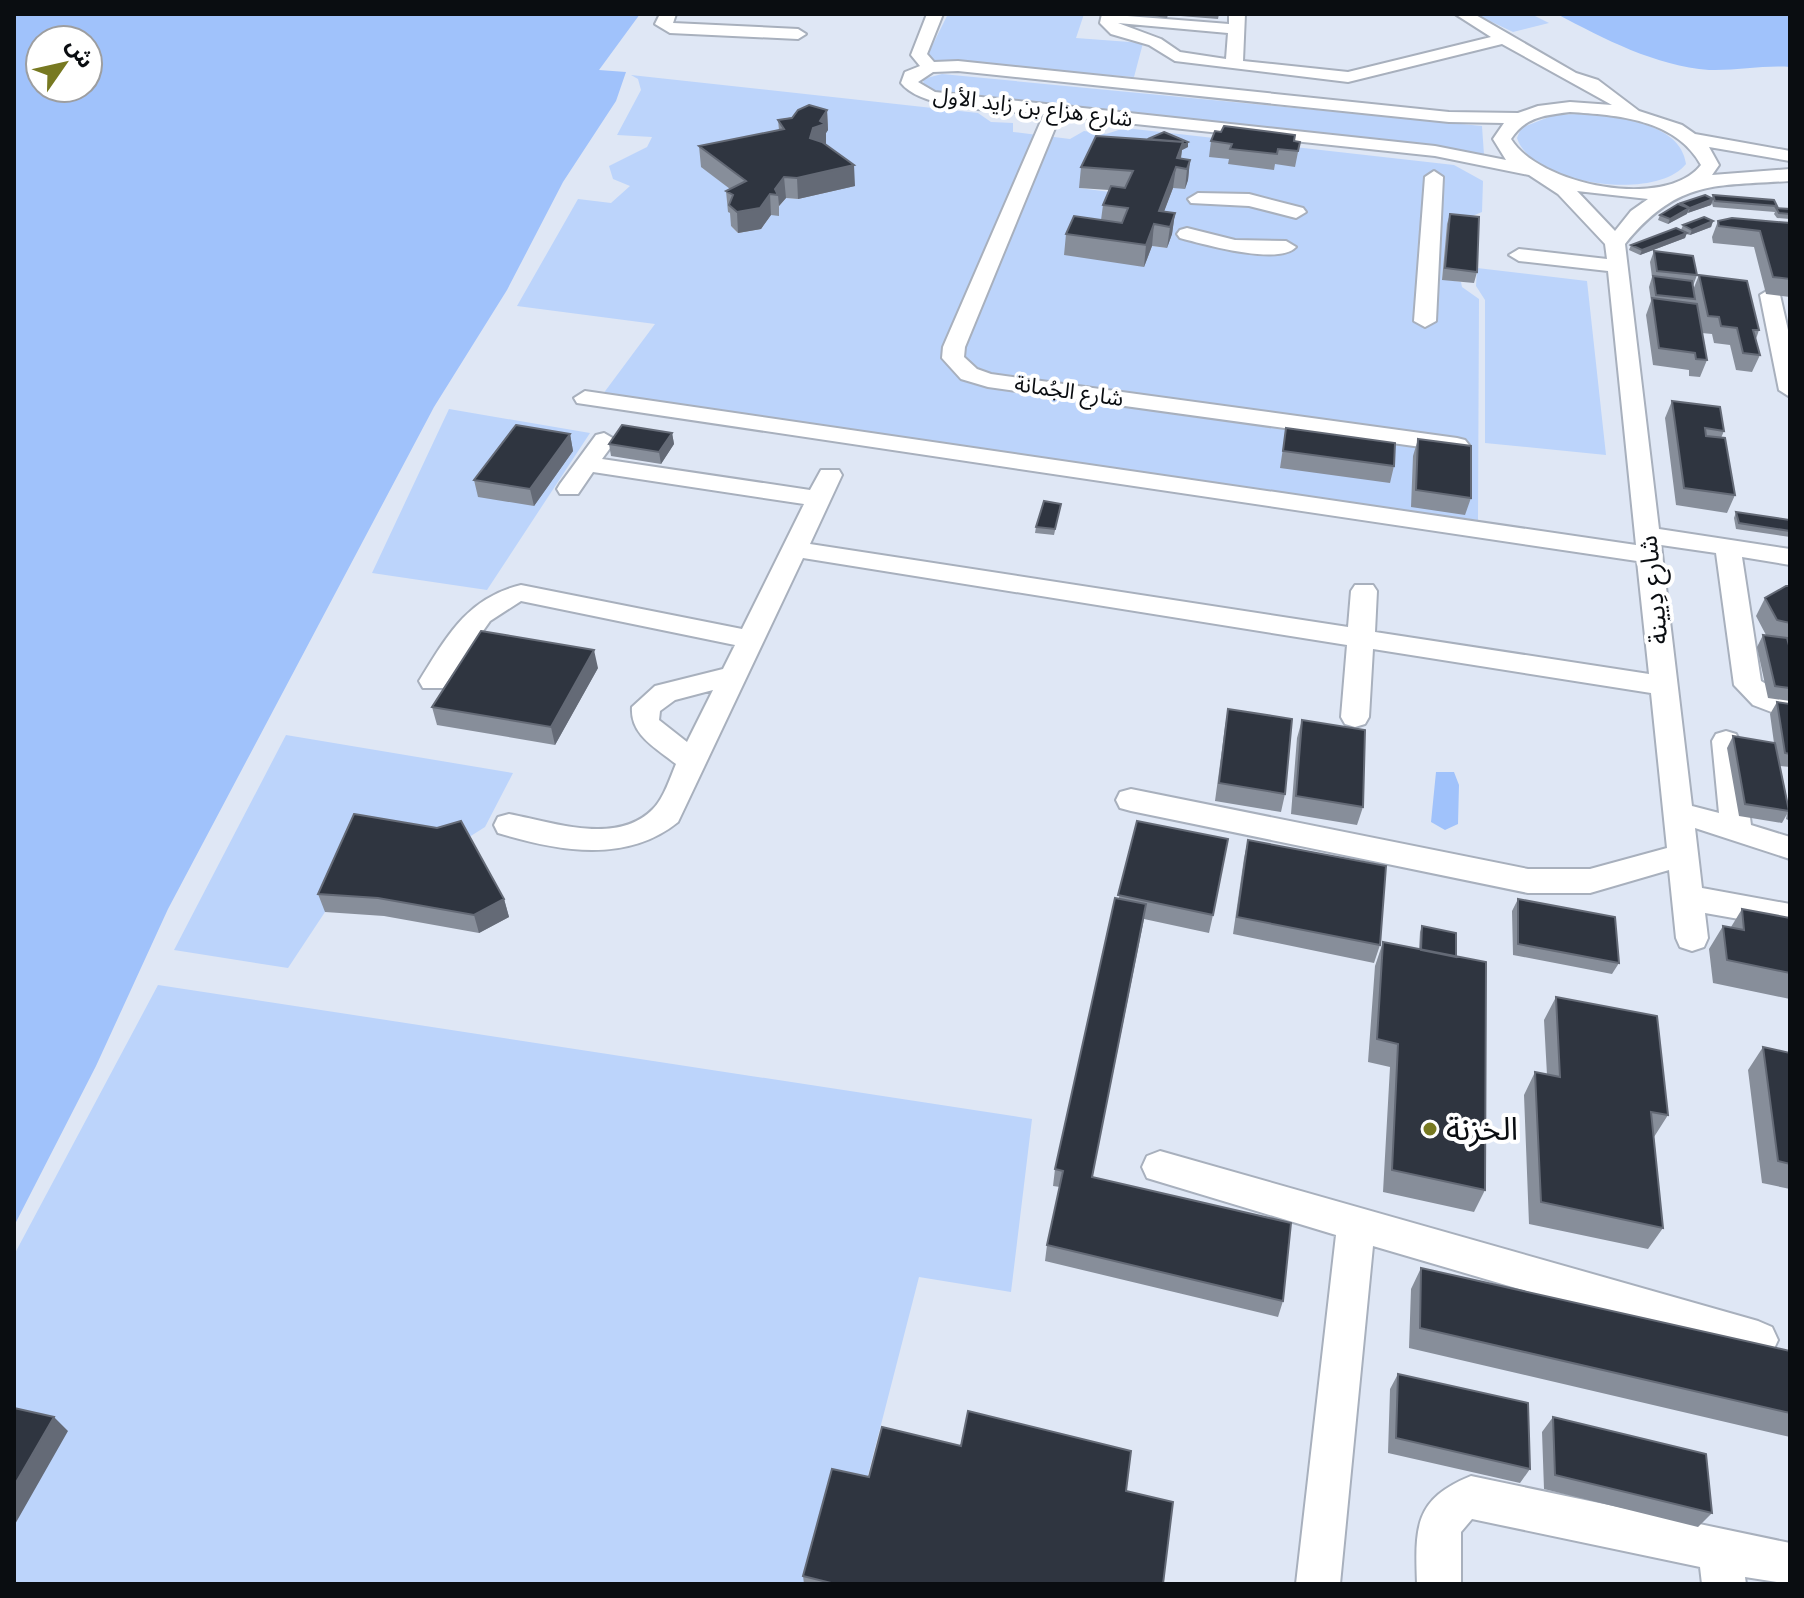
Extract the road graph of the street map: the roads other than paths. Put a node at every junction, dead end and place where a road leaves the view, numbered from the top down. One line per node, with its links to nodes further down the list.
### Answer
1 (668, 14): 6 (street)
2 (935, 14): 10 (street)
3 (1463, 14): 7 (street)
4 (1110, 16): 5 (street); 8 (street)
5 (1237, 21): 9 (street)
6 (798, 34)
7 (1506, 38): 9 (street); 13 (street)
8 (1164, 60): 9 (street); 11 (street); 12 (street)
9 (1234, 65)
10 (930, 67): 11 (street, شارع هزاع بن زايد الأول); 14 (street, شارع هزاع بن زايد الأول)
11 (1146, 86): 12 (street, شارع هزاع بن زايد الأول)
12 (1172, 88): 15 (street, شارع هزاع بن زايد الأول)
13 (1573, 92): 15 (street, شارع هزاع بن زايد الأول); 16 (street); 16 (street)
14 (1054, 110): 20 (street, شارع هزاع بن زايد الأول); 35 (street, شارع الجُمانة)
15 (1518, 118): 20 (street)
16 (1647, 118): 17 (street)
17 (1693, 139): 18 (street); 22 (street)
18 (1790, 156)
19 (1790, 175): 22 (street)
20 (1544, 176): 23 (street, شارع هزاع بن زايد الأول); 29 (street)
21 (1434, 177): 31 (street)
22 (1699, 181): 23 (street)
23 (1676, 190): 29 (street)
24 (1198, 199): 25 (street)
25 (1296, 212)
26 (1187, 234): 27 (street)
27 (1286, 247)
28 (1519, 255): 29 (street)
29 (1616, 255): 38 (street, شارع دِيينة)
30 (1770, 295): 32 (street)
31 (1425, 321)
32 (1790, 390)
33 (585, 398): 38 (street)
34 (604, 440): 36 (street)
35 (1459, 445)
36 (587, 464): 37 (street); 40 (street)
37 (569, 489)
38 (1648, 545): 39 (street); 47 (street, شارع دِيينة)
39 (1728, 547): 41 (street); 48 (street)
40 (795, 549): 43 (street); 44 (street)
41 (1790, 557)
42 (1364, 591): 43 (street)
43 (1361, 638): 47 (street); 49 (street)
44 (752, 640): 45 (street); 46 (street)
45 (734, 675): 51 (street); 51 (street)
46 (433, 681)
47 (1664, 686): 53 (street, شارع دِيينة)
48 (1790, 709)
49 (1355, 717)
50 (1726, 741): 55 (street)
51 (693, 762): 54 (street)
52 (1131, 800): 57 (street)
53 (1678, 815): 55 (street); 57 (street, شارع دِيينة)
54 (509, 825)
55 (1737, 833): 56 (street)
56 (1790, 848)
57 (1682, 855): 58 (street, شارع دِيينة)
58 (1688, 898): 59 (street); 60 (street, شارع دِيينة)
59 (1790, 916)
60 (1692, 938)
61 (1160, 1167): 62 (street)
62 (1356, 1223): 63 (street); 66 (street)
63 (1758, 1340)
64 (1790, 1565): 65 (street)
65 (1722, 1566): 67 (street)
66 (1318, 1584)
67 (1439, 1584)

